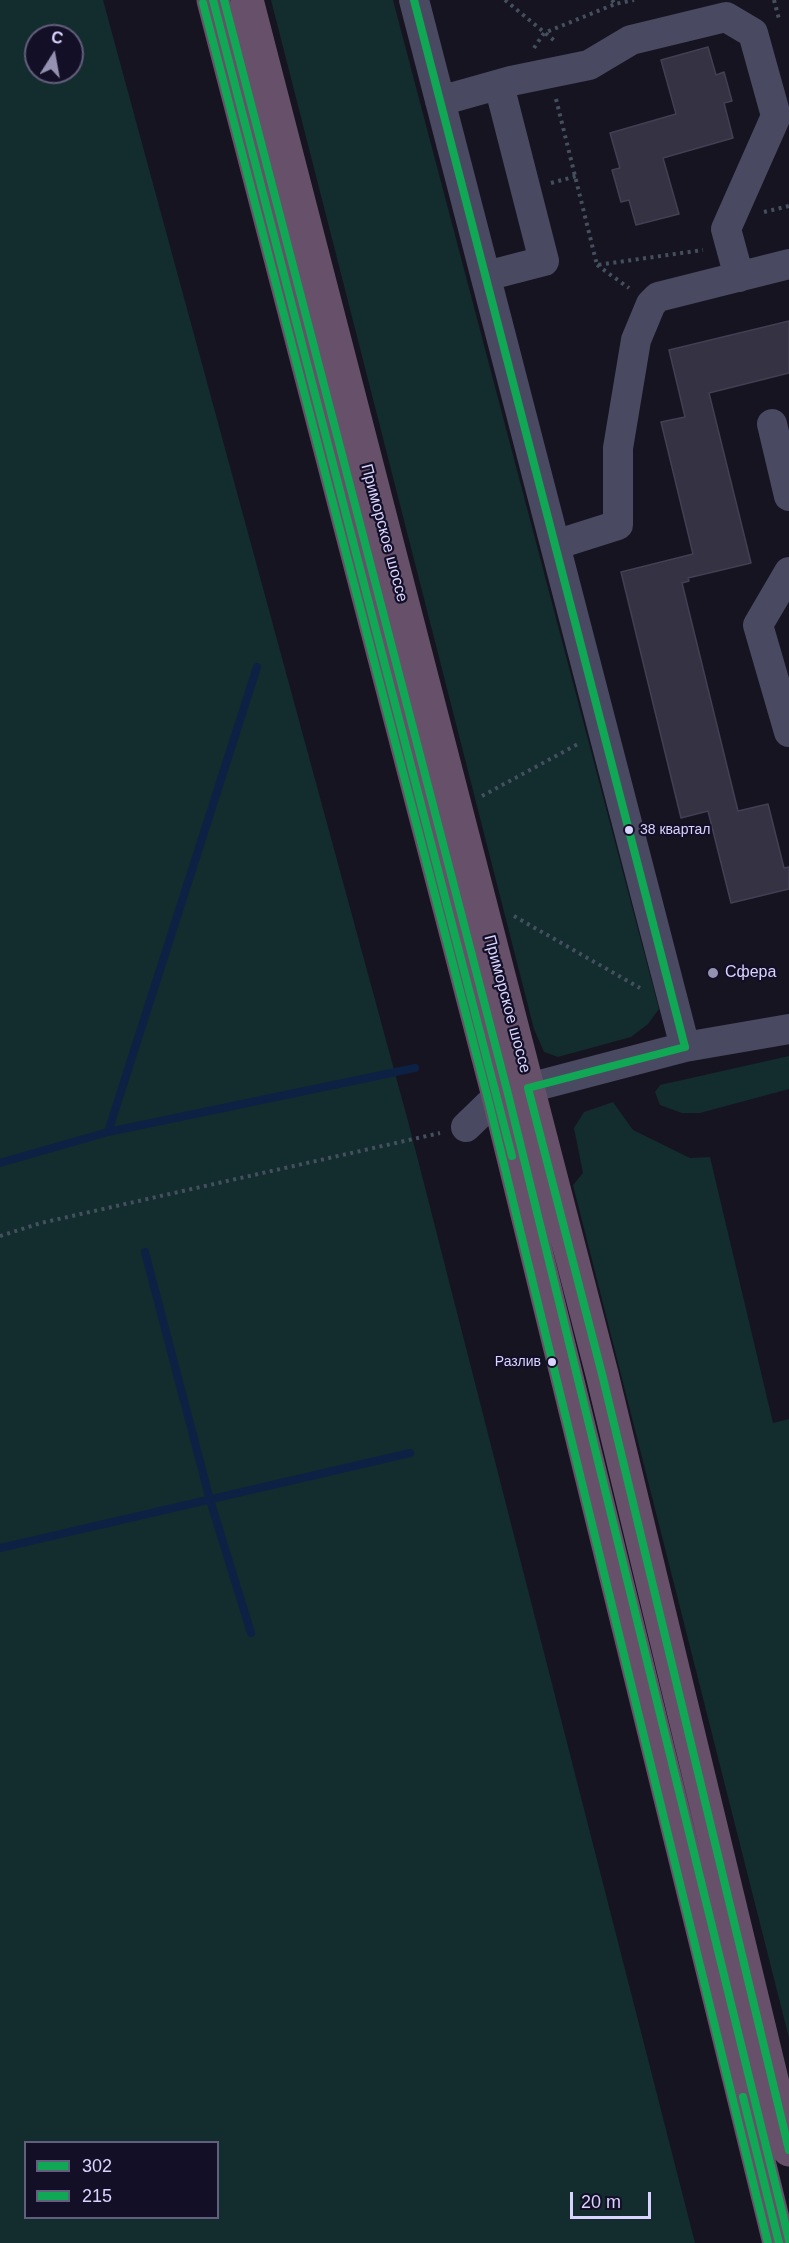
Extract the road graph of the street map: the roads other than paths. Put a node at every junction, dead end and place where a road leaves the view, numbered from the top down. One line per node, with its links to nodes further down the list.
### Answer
1 (213, 0): 16 (highway, Приморское шоссе)
2 (247, 0): 16 (highway, Приморское шоссе)
3 (414, 0): 5 (street)
4 (505, 83): 5 (street); 7 (street); 8 (street)
5 (440, 101): 7 (street)
6 (789, 264): 8 (street)
7 (486, 276): 11 (street)
8 (739, 277): 11 (street)
9 (772, 424): 10 (street)
10 (789, 496)
11 (555, 545): 15 (street)
12 (789, 572): 13 (street)
13 (789, 732)
14 (789, 1029): 15 (street)
15 (685, 1047): 16 (street)
16 (513, 1092): 17 (street); 18 (highway, Приморское шоссе); 19 (highway, Приморское шоссе)
17 (466, 1127)
18 (789, 2150)
19 (779, 2243)

